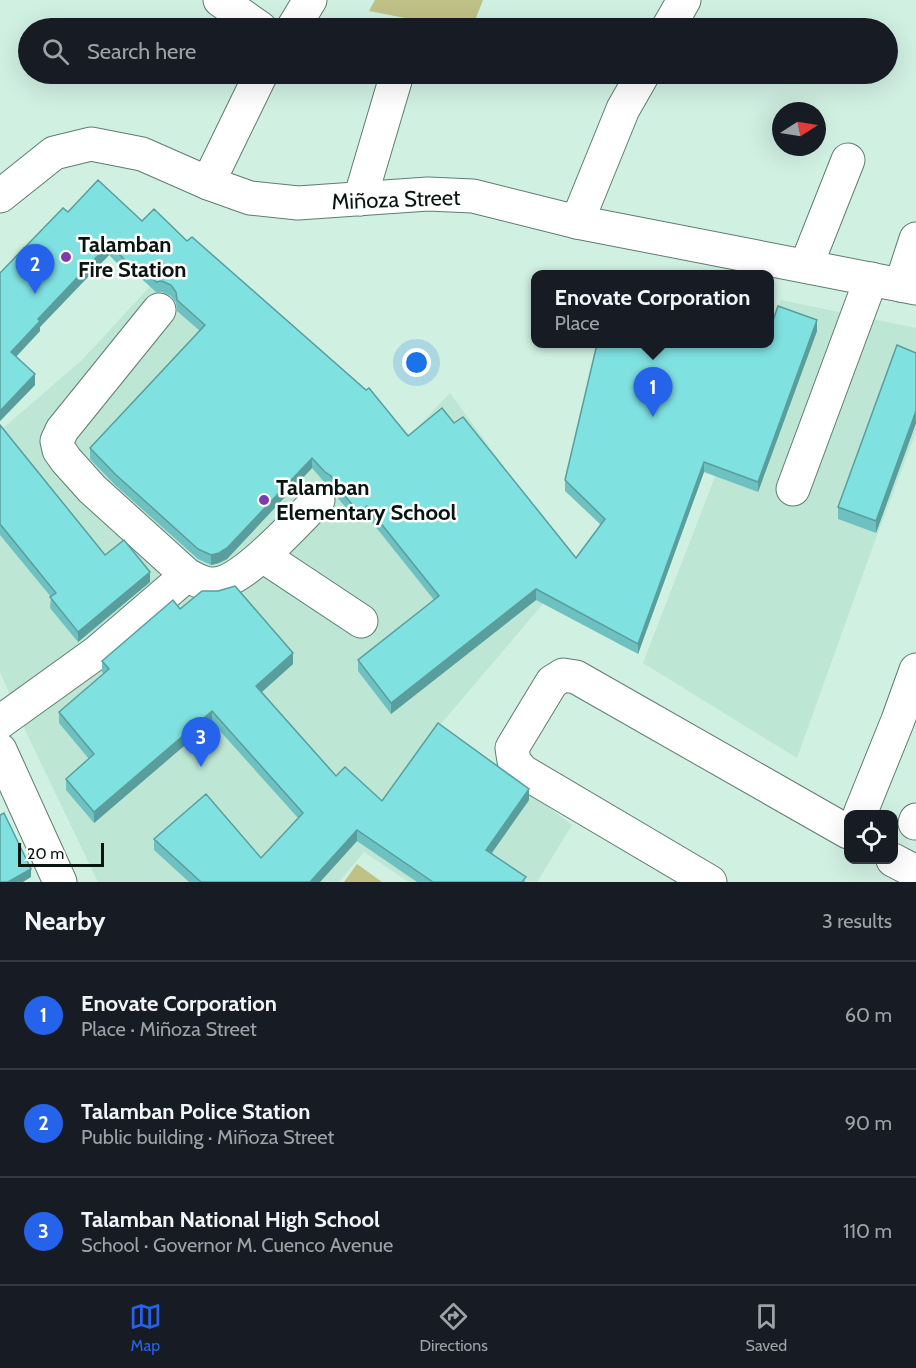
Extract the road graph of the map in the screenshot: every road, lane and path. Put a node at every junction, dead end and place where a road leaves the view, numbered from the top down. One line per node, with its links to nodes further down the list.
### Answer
1 (220, 0): 4 (street)
2 (310, 0): 5 (street)
3 (684, 0): 6 (street)
4 (246, 18)
5 (299, 18)
6 (674, 18)
7 (256, 84): 11 (street)
8 (394, 84): 13 (street)
9 (637, 84): 14 (street)
10 (848, 160): 16 (street)
11 (208, 183): 12 (street, Miñoza Street); 13 (street, Miñoza Street)
12 (0, 196)
13 (360, 199): 14 (street, Miñoza Street)
14 (577, 222): 16 (street, Miñoza Street)
15 (916, 239): 17 (street)
16 (806, 266): 17 (street, Miñoza Street)
17 (896, 284): 19 (street)
18 (159, 310): 22 (street)
19 (793, 489)
20 (318, 500): 21 (street)
21 (263, 556): 22 (street); 23 (street)
22 (187, 575): 25 (street)
23 (361, 621)
24 (916, 670): 26 (street)
25 (0, 722)
26 (907, 724): 28 (street)
27 (4, 771): 32 (street)
28 (862, 810)
29 (844, 829): 33 (street)
30 (898, 863): 31 (street)
31 (916, 873)
32 (60, 882)
33 (710, 882)

